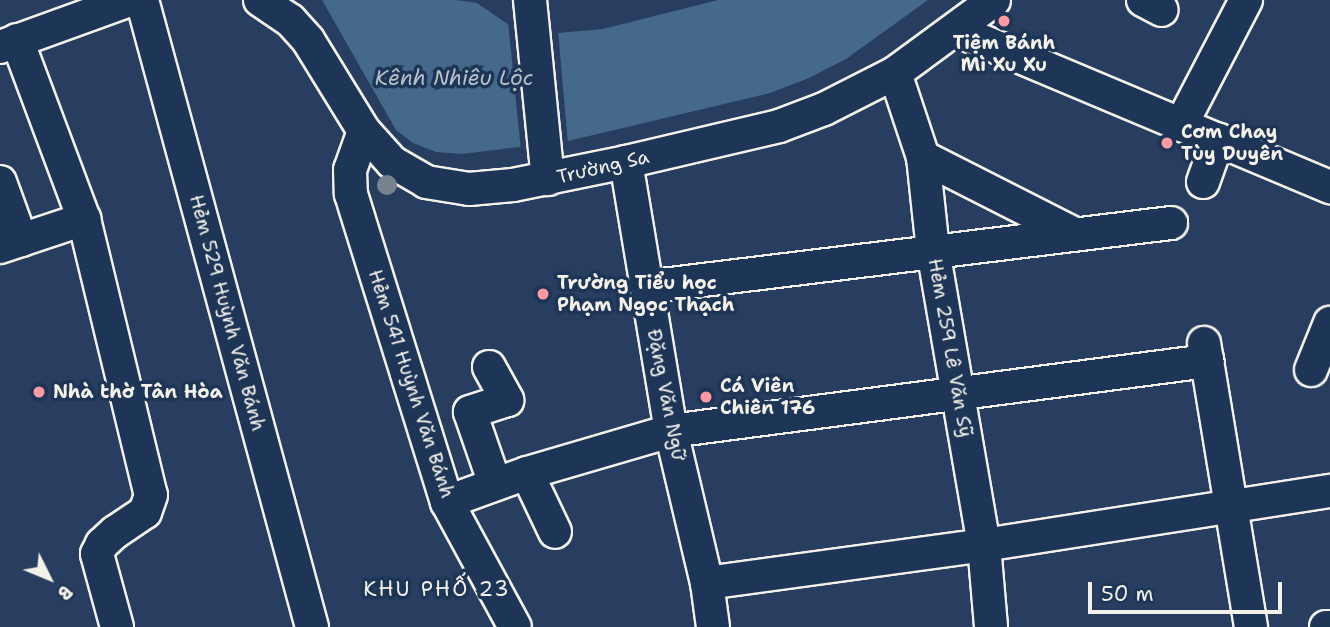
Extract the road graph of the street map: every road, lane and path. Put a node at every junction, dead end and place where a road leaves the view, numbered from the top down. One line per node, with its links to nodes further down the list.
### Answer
1 (130, 0): 8 (street)
2 (142, 0): 40 (street, Hẻm 529 Huỳnh Văn Bánh)
3 (260, 0): 11 (street, Trường Sa)
4 (994, 0): 7 (street, Trường Sa)
5 (1246, 0): 10 (street)
6 (531, 11): 15 (street)
7 (956, 30): 9 (street, Trường Sa); 10 (street)
8 (9, 44): 19 (street)
9 (895, 73): 13 (street, Hẻm 259 Lê Văn Sỹ); 14 (street, Trường Sa)
10 (1181, 125): 12 (street)
11 (364, 131): 15 (street, Trường Sa); 33 (street, Hẻm 541 Huỳnh Văn Bánh)
12 (1218, 140): 17 (street); 18 (street)
13 (923, 157): 21 (street); 23 (street, Hẻm 259 Lê Văn Sỹ)
14 (626, 162): 15 (street, Trường Sa); 24 (street, Đặng Văn Ngữ)
15 (548, 179)
16 (0, 182): 22 (street)
17 (1203, 182)
18 (1330, 187)
19 (84, 219): 22 (street); 39 (street)
20 (1171, 223): 21 (street)
21 (1075, 234): 23 (street)
22 (11, 243)
23 (933, 250): 24 (street); 28 (street, Hẻm 259 Lê Văn Sỹ)
24 (646, 287): 29 (street, Đặng Văn Ngữ)
25 (1330, 324): 27 (street)
26 (489, 367): 31 (street)
27 (1311, 370)
28 (958, 393): 29 (street); 34 (street); 36 (street, Hẻm 259 Lê Văn Sỹ)
29 (671, 431): 30 (street); 37 (street, Đặng Văn Ngữ)
30 (527, 473): 31 (street); 35 (street)
31 (495, 484): 33 (street)
32 (1330, 491): 34 (street)
33 (447, 502): 38 (street, Hẻm 541 Huỳnh Văn Bánh)
34 (1232, 506): 36 (street); 43 (street)
35 (555, 532)
36 (984, 545): 37 (street); 42 (street, Hẻm 259 Lê Văn Sỹ)
37 (707, 583): 41 (street, Đặng Văn Ngữ)
38 (509, 626)
39 (117, 627)
40 (312, 627)
41 (713, 627)
42 (991, 627)
43 (1251, 627)

